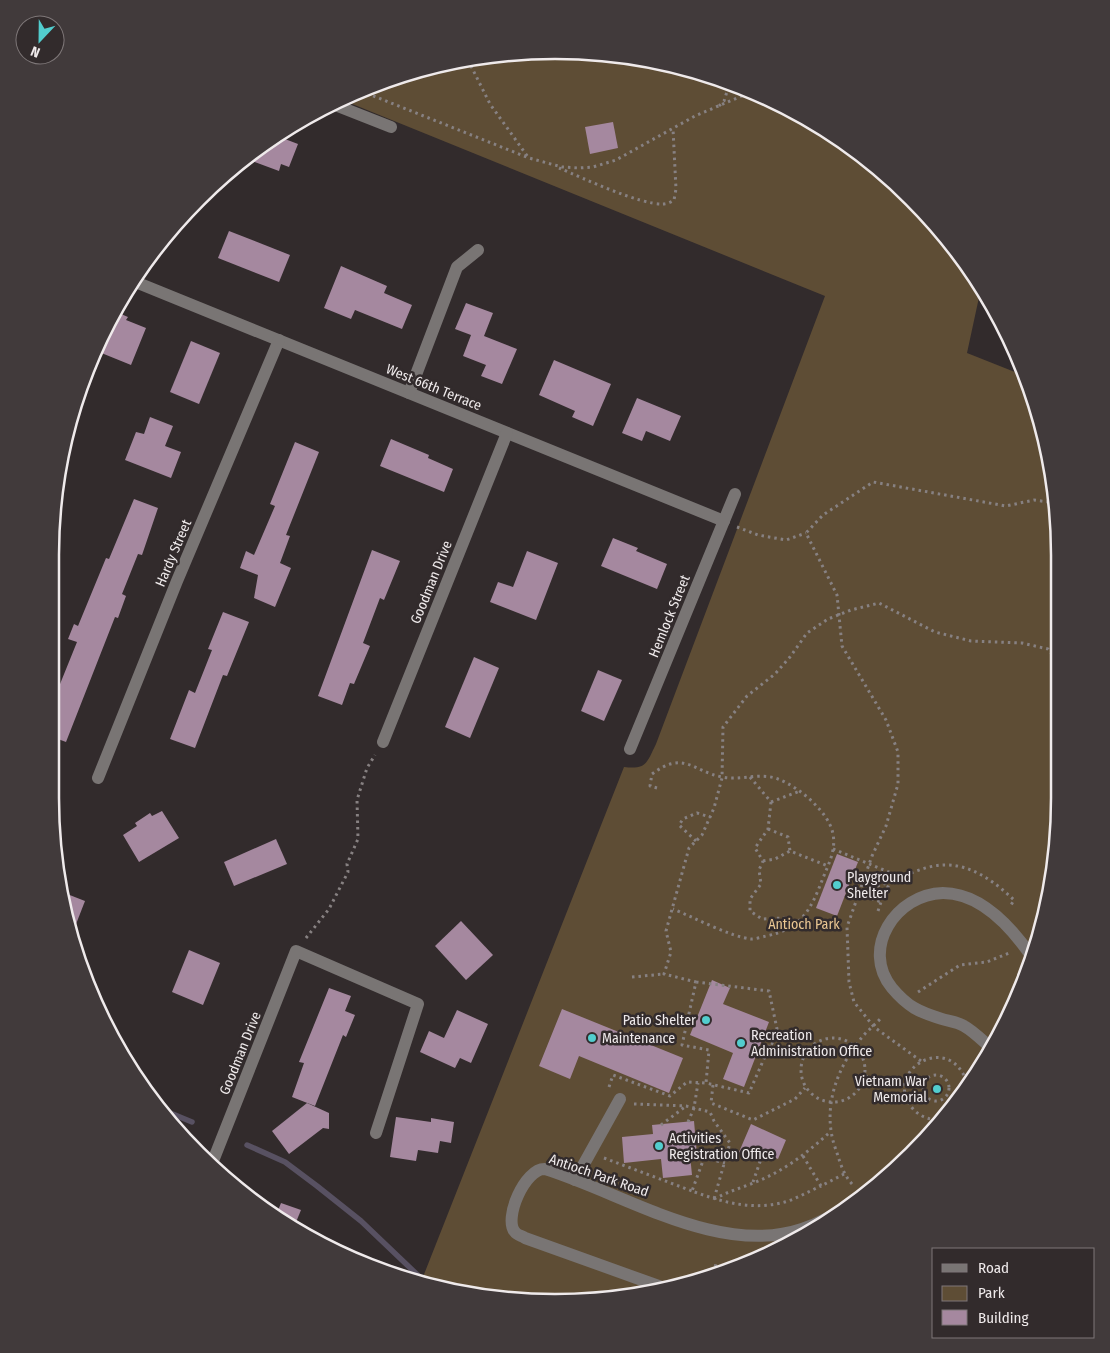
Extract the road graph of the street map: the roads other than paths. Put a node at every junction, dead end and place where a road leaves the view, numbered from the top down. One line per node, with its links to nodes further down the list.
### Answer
1 (342, 108): 2 (street)
2 (391, 127)
3 (478, 250): 6 (street)
4 (139, 284): 5 (street, West 66th Terrace)
5 (279, 340): 6 (street, West 66th Terrace); 12 (street, Hardy Street)
6 (409, 393): 7 (street, West 66th Terrace)
7 (506, 433): 9 (street, West 66th Terrace); 10 (street, Goodman Drive)
8 (735, 494): 9 (street, Hemlock Street)
9 (724, 521): 11 (street, Hemlock Street)
10 (383, 742)
11 (630, 749)
12 (98, 778)
13 (1027, 950): 14 (street)
14 (986, 1044)
15 (620, 1099): 18 (street)
16 (376, 1133): 17 (street, Goodman Drive)
17 (214, 1158)
18 (576, 1180): 19 (street, Antioch Park Road); 20 (street, Antioch Park Road)
19 (797, 1231)
20 (654, 1284)

